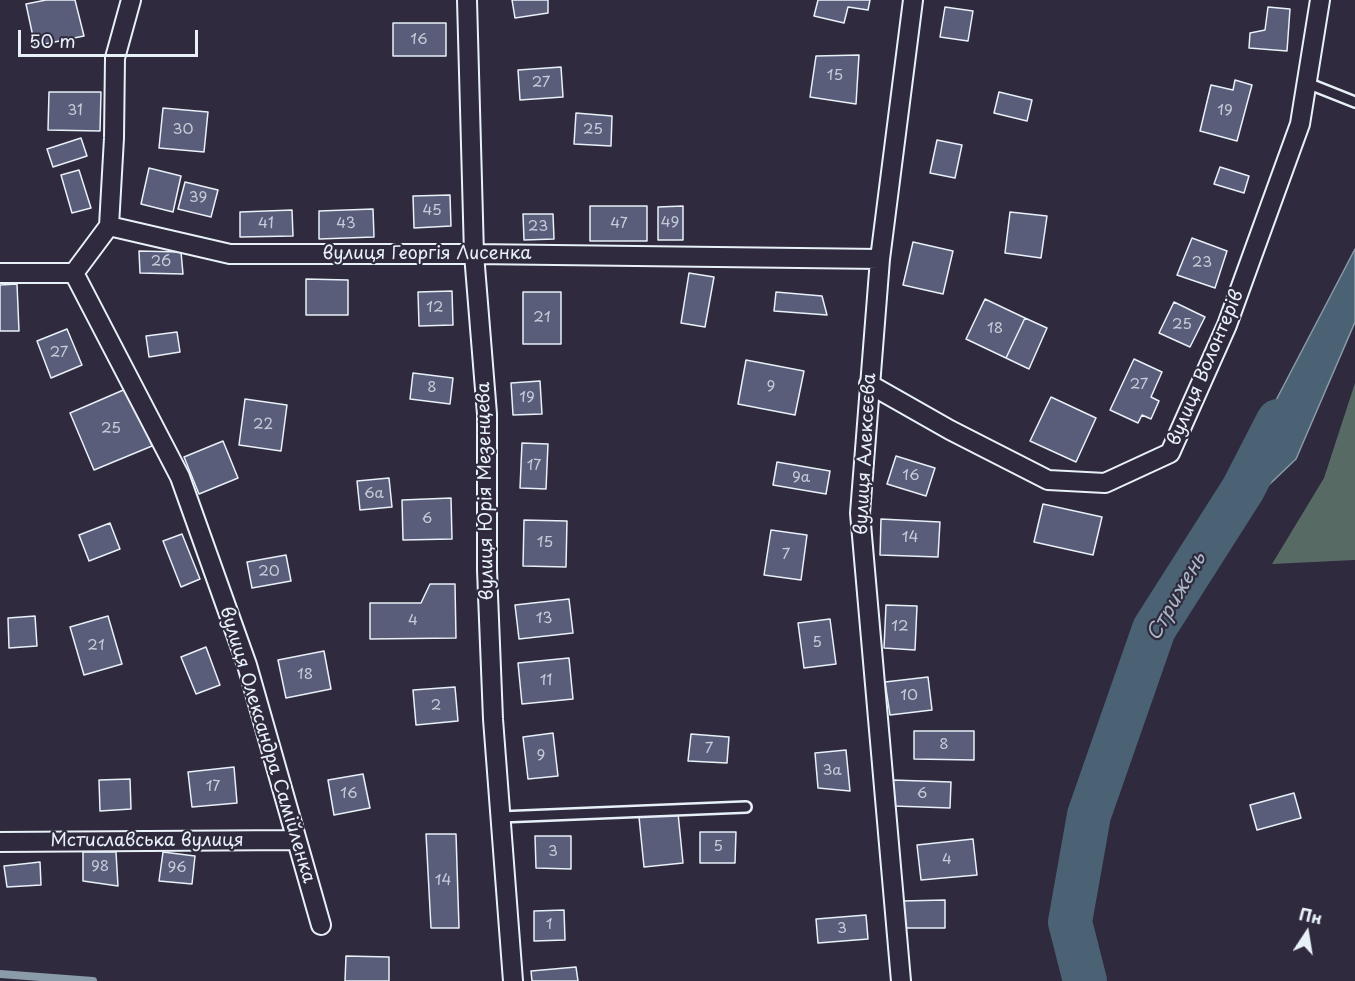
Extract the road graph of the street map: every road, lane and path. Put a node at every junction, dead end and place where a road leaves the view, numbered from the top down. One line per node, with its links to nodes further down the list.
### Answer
1 (131, 0): 7 (street)
2 (467, 0): 8 (street, вулиця Юрія Мезенцева)
3 (913, 0): 9 (street, вулиця Алексєєва)
4 (1320, 0): 5 (street, вулиця Волонтерів)
5 (1307, 83): 6 (lane); 12 (street, вулиця Волонтерів)
6 (1355, 102)
7 (109, 226): 8 (street, вулиця Георгія Лисенка); 11 (street)
8 (474, 254): 9 (street, вулиця Георгія Лисенка); 14 (street, вулиця Юрія Мезенцева)
9 (880, 259): 12 (street, вулиця Алексєєва)
10 (0, 273): 11 (street)
11 (74, 273): 15 (street, вулиця Олександра Самійленка)
12 (869, 384): 19 (street, вулиця Алексєєва)
13 (746, 807): 14 (lane)
14 (500, 817): 18 (street, вулиця Юрія Мезенцева)
15 (295, 840): 16 (street, Мстиславська вулиця); 17 (street, вулиця Олександра Самійленка)
16 (0, 842)
17 (321, 925)
18 (513, 981)
19 (901, 981)

